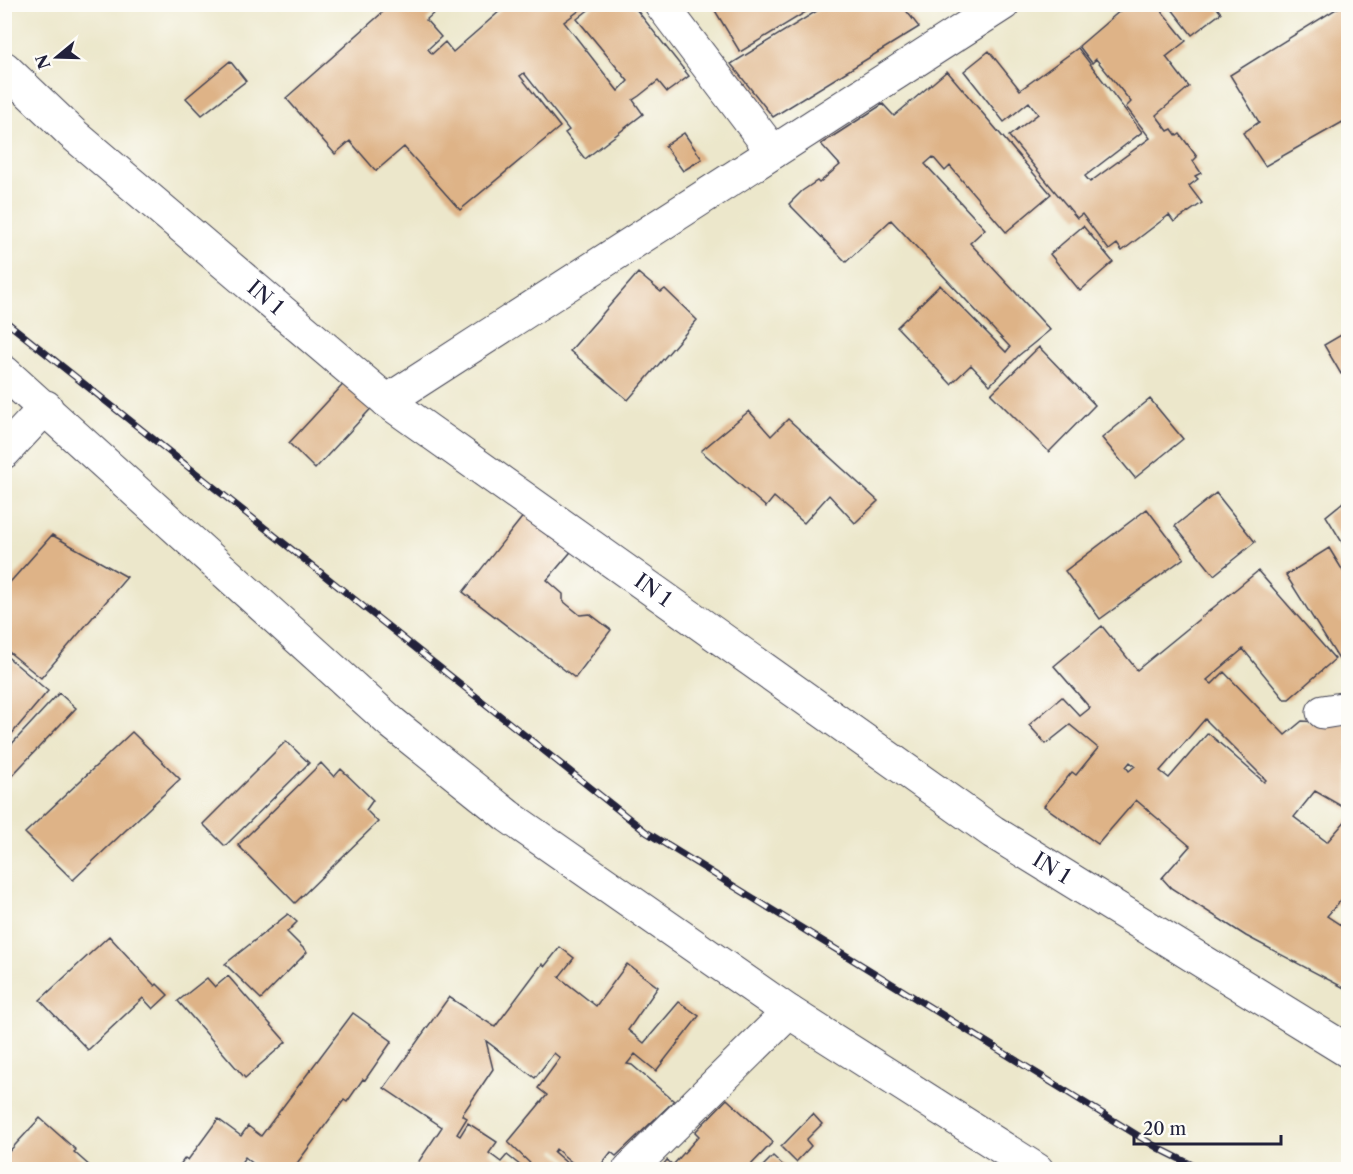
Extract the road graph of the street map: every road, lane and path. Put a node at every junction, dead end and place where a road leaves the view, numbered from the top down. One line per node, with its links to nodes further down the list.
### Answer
1 (661, 4): 4 (street)
2 (1003, 4): 4 (street)
3 (4, 68): 6 (street, IN 1)
4 (773, 152): 6 (street)
5 (4, 372): 7 (street)
6 (387, 401): 10 (street, IN 1)
7 (46, 407): 8 (street); 9 (street)
8 (4, 452)
9 (789, 1012): 11 (street); 12 (street)
10 (1348, 1051)
11 (629, 1170)
12 (1037, 1170)

